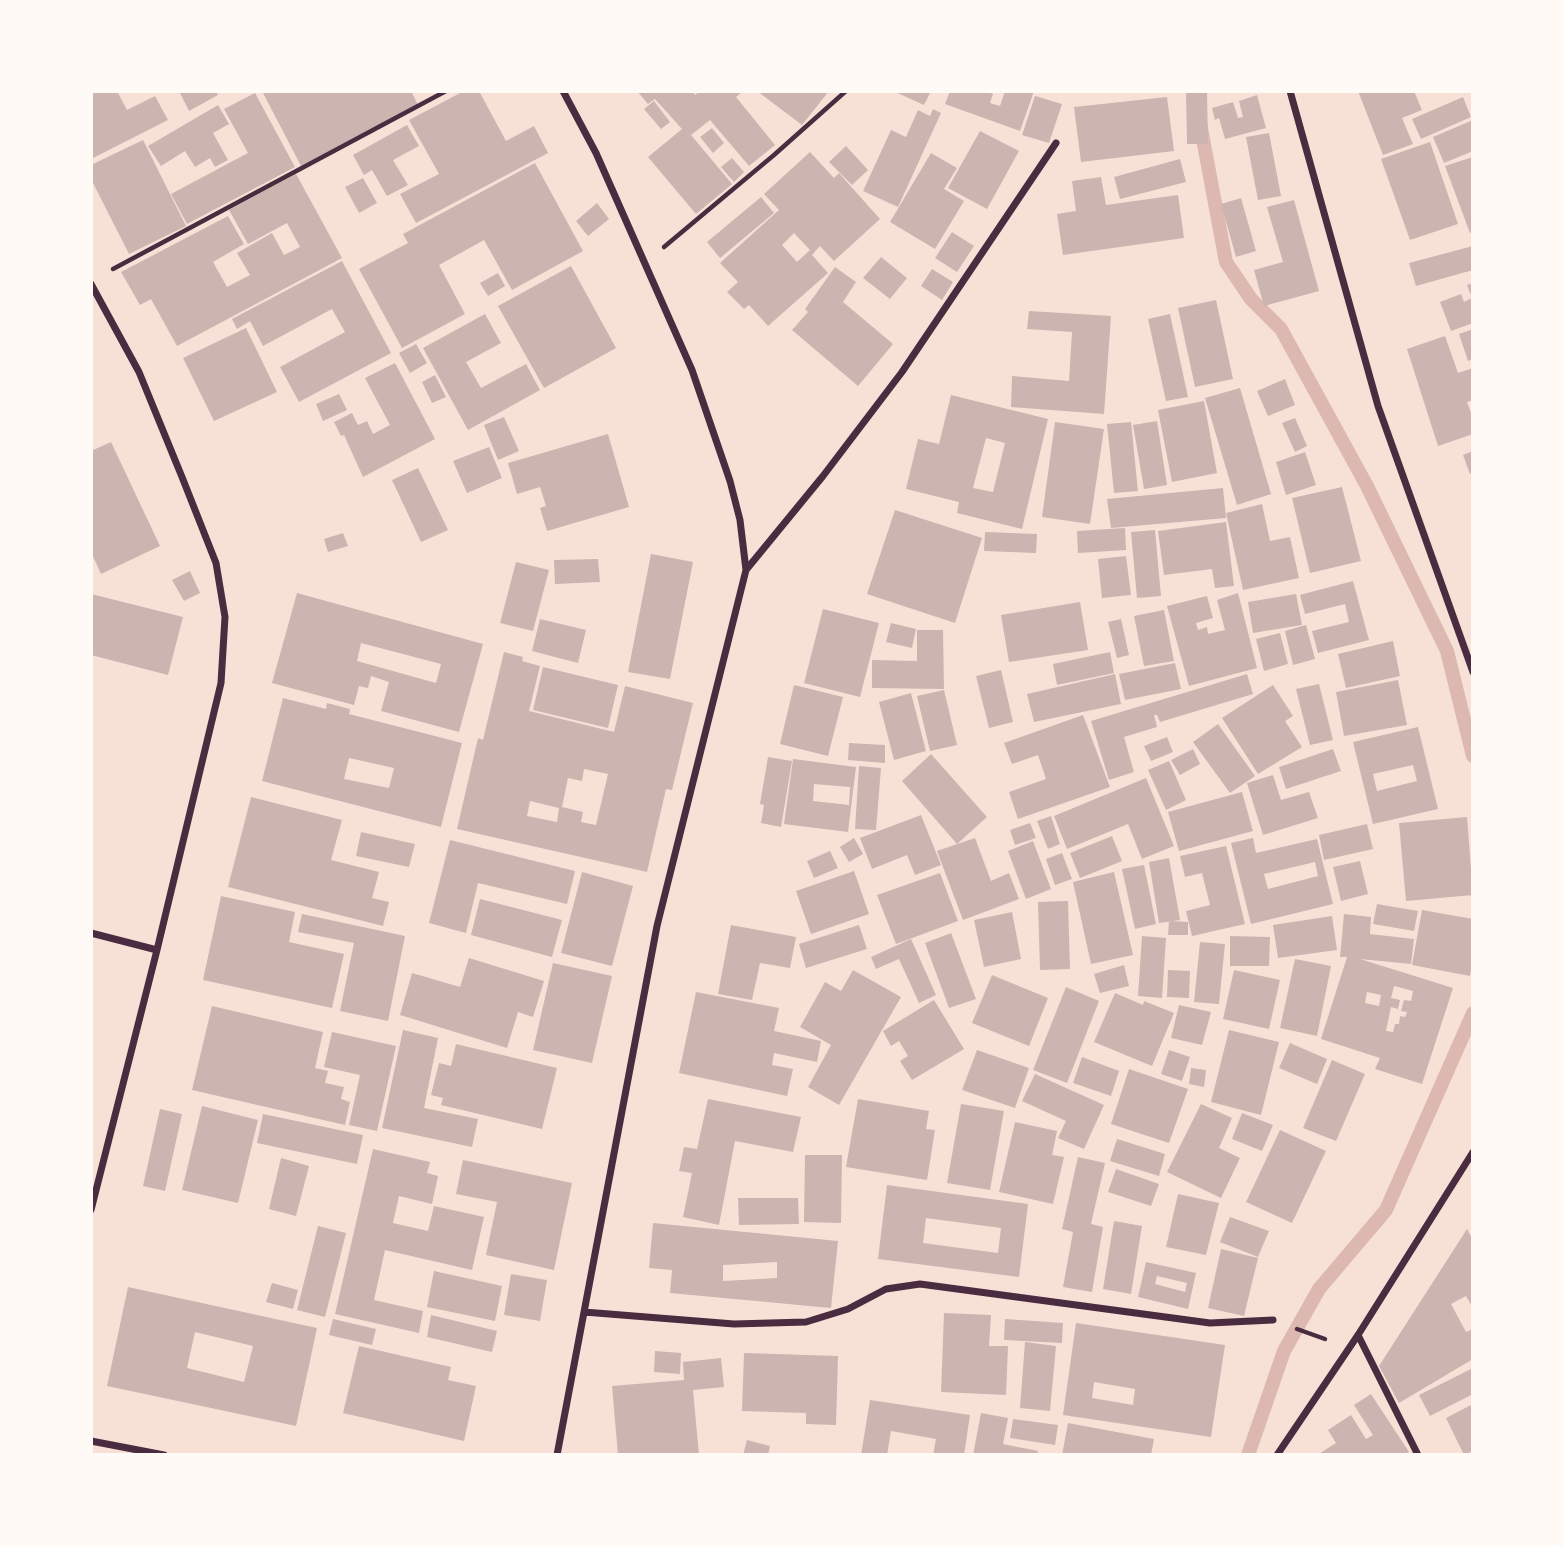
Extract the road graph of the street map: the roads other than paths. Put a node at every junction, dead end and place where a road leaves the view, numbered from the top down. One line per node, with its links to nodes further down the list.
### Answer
1 (563, 91): 5 (street)
2 (1290, 91): 6 (street)
3 (1056, 143): 5 (street)
4 (91, 284): 8 (street)
5 (746, 570): 11 (street)
6 (1473, 672)
7 (91, 933): 8 (street)
8 (158, 950): 10 (street)
9 (1473, 1152): 13 (street)
10 (91, 1210)
11 (584, 1312): 12 (street); 16 (street)
12 (1273, 1320)
13 (1359, 1335): 17 (street); 18 (street)
14 (91, 1441): 15 (street)
15 (164, 1455)
16 (557, 1455)
17 (1277, 1455)
18 (1418, 1455)

